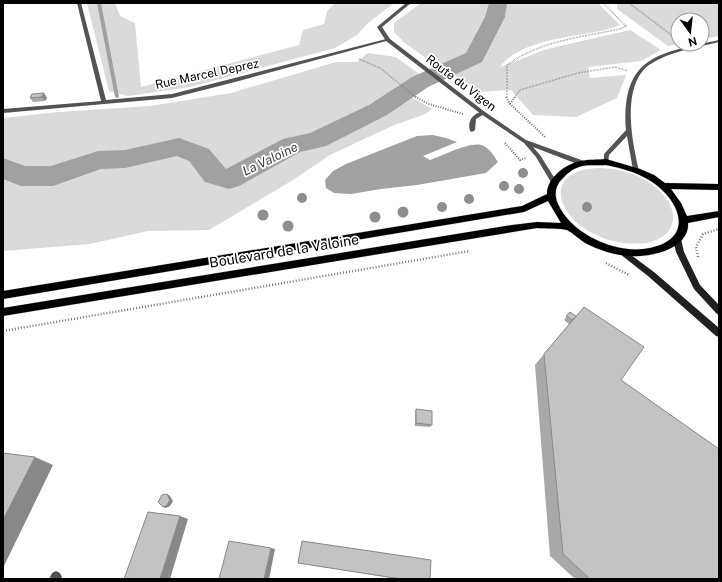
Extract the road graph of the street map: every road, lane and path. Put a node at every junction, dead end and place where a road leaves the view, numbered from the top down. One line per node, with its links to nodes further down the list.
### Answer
1 (79, 3): 11 (street)
2 (409, 3): 6 (street)
3 (603, 3): 12 (path)
4 (629, 3): 5 (path)
5 (670, 34)
6 (388, 40): 8 (street, Rue Marcel Deprez); 14 (street, Route du Vigen)
7 (719, 41): 9 (street)
8 (342, 52): 10 (path); 11 (street, Rue Marcel Deprez)
9 (638, 74): 12 (path); 16 (street)
10 (410, 92)
11 (104, 103): 13 (street, Rue Marcel Deprez)
12 (510, 104): 18 (path)
13 (3, 111)
14 (483, 113): 15 (street); 17 (street, Route du Vigen)
15 (472, 130)
16 (628, 131): 19 (street); 21 (street)
17 (524, 140): 20 (street, Route du Vigen); 22 (street, Route du Vigen)
18 (550, 141)
19 (606, 162): 20 (main road); 21 (main road)
20 (582, 163): 22 (main road)
21 (636, 170): 23 (main road)
22 (554, 182): 25 (main road)
23 (663, 186): 24 (main road); 27 (main road)
24 (719, 187)
25 (551, 196): 28 (main road); 36 (main road, Boulevard de la Valoine)
26 (719, 214): 27 (main road)
27 (684, 220): 30 (main road)
28 (570, 227): 32 (main road); 38 (main road, Boulevard de la Valoine)
29 (719, 229): 34 (path)
30 (677, 239): 32 (main road); 34 (main road)
31 (473, 250): 39 (path)
32 (623, 252): 35 (main road)
33 (604, 262): 35 (path)
34 (687, 266): 37 (main road)
35 (651, 274): 40 (main road)
36 (3, 295)
37 (719, 311)
38 (3, 312)
39 (3, 331)
40 (719, 333)

